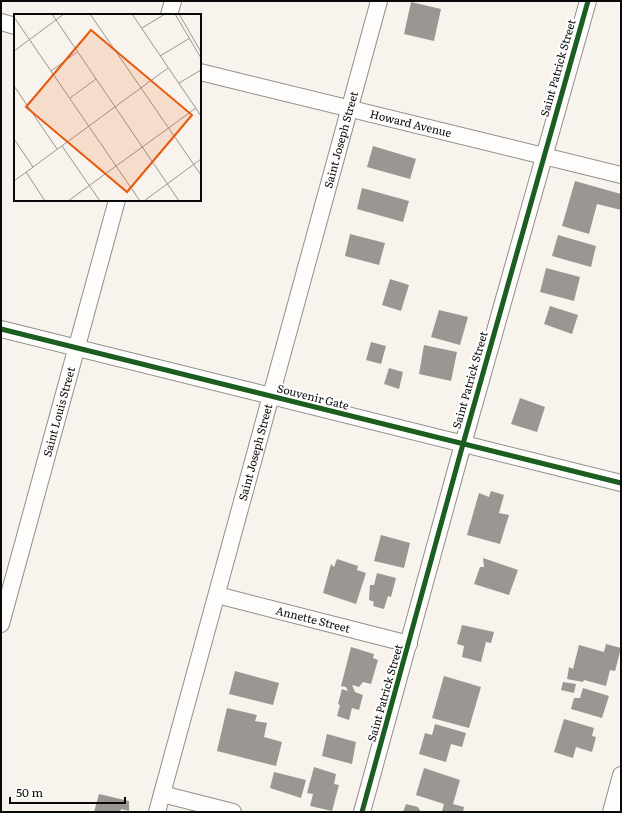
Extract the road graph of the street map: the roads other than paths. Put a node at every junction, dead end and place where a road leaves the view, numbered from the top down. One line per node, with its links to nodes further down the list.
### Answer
1 (172, 1): 4 (street)
2 (380, 1): 8 (street, Saint Joseph Street)
3 (588, 1): 9 (street, Saint Patrick Street)
4 (169, 14)
5 (1, 22): 6 (street)
6 (14, 26)
7 (201, 72): 8 (street, Howard Avenue)
8 (349, 108): 9 (street, Howard Avenue); 14 (street, Saint Joseph Street)
9 (544, 156): 10 (street, Howard Avenue); 15 (street, Saint Patrick Street)
10 (621, 175)
11 (117, 201): 13 (street, Saint Louis Street)
12 (1, 329): 13 (street, Souvenir Gate)
13 (76, 347): 14 (street, Souvenir Gate); 18 (street, Saint Louis Street)
14 (270, 396): 15 (street, Souvenir Gate); 17 (street, Saint Joseph Street)
15 (463, 444): 16 (street, Souvenir Gate); 19 (street, Saint Patrick Street)
16 (621, 483)
17 (216, 595): 19 (street, Annette Street); 21 (street, Saint Joseph Street)
18 (1, 624)
19 (408, 644): 24 (street, Saint Patrick Street)
20 (621, 774): 25 (street)
21 (162, 794): 22 (street, Saint Joseph Street); 23 (street)
22 (158, 812)
23 (234, 812)
24 (362, 812)
25 (611, 812)

